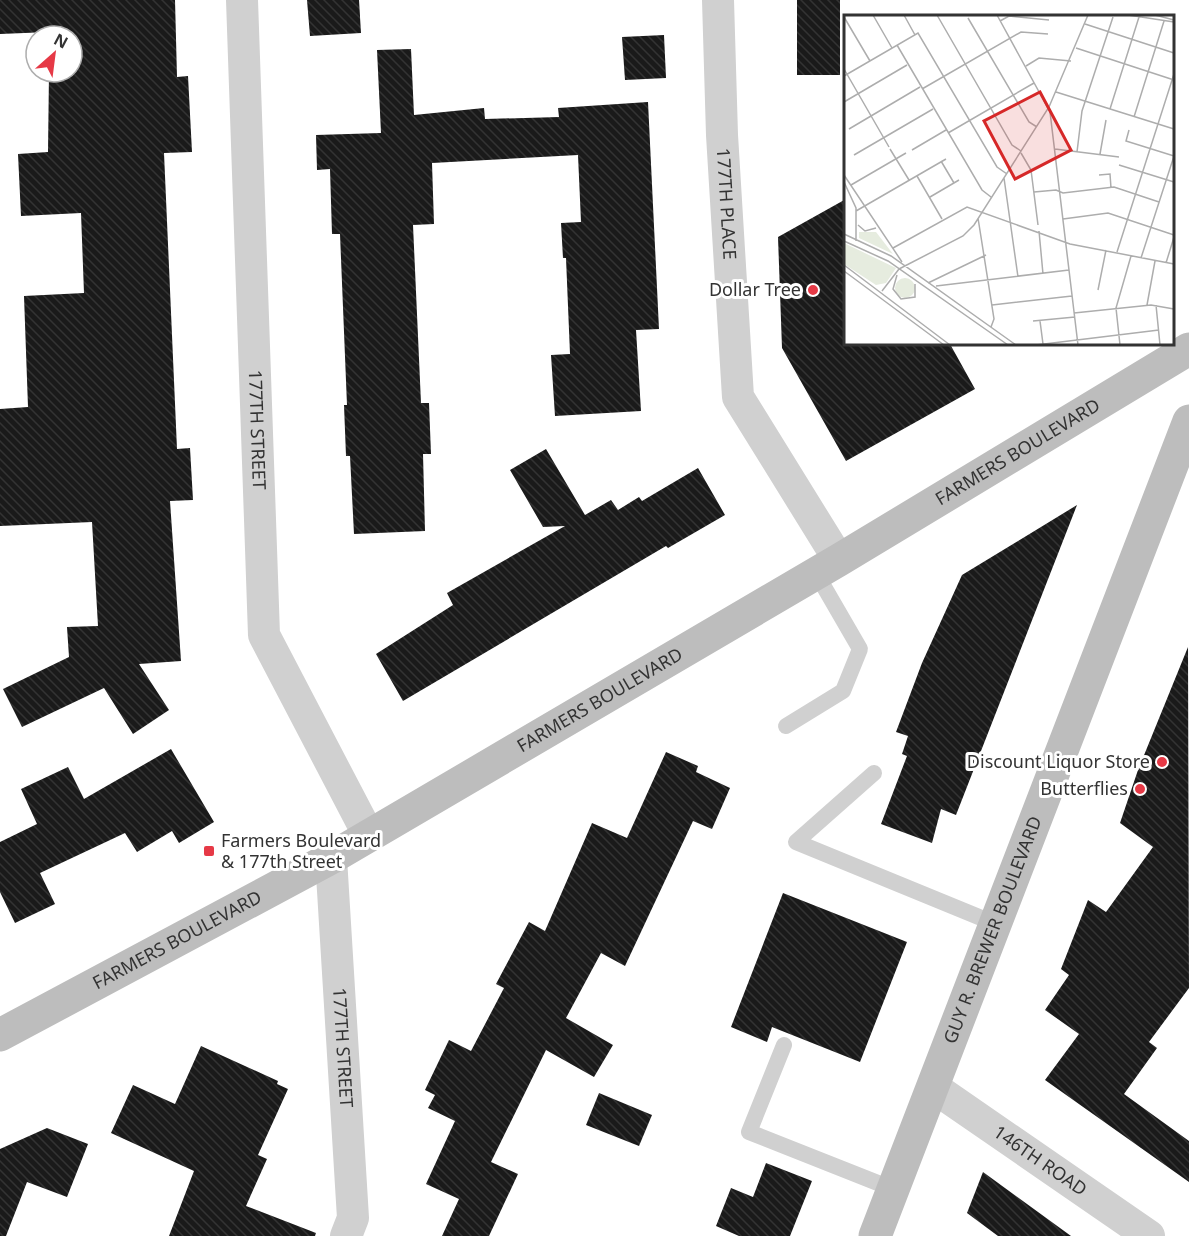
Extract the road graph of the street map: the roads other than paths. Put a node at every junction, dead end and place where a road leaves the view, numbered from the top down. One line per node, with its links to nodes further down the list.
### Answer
1 (242, 0): 8 (street, 177TH STREET)
2 (718, 0): 5 (street, 177TH PLACE)
3 (1189, 349): 5 (main road, FARMERS BOULEVARD)
4 (1189, 421): 10 (main road, GUY R. BREWER BOULEVARD)
5 (827, 566): 6 (lane); 8 (main road, FARMERS BOULEVARD)
6 (786, 726)
7 (874, 773): 10 (lane)
8 (368, 834): 9 (main road, FARMERS BOULEVARD)
9 (331, 858): 11 (main road, FARMERS BOULEVARD); 15 (street, 177TH STREET)
10 (996, 924): 13 (main road, GUY R. BREWER BOULEVARD)
11 (0, 1035)
12 (784, 1045): 14 (lane)
13 (933, 1087): 14 (main road, GUY R. BREWER BOULEVARD); 17 (street, 146TH ROAD)
14 (893, 1190): 16 (main road, GUY R. BREWER BOULEVARD)
15 (346, 1236)
16 (874, 1236)
17 (1149, 1236)

